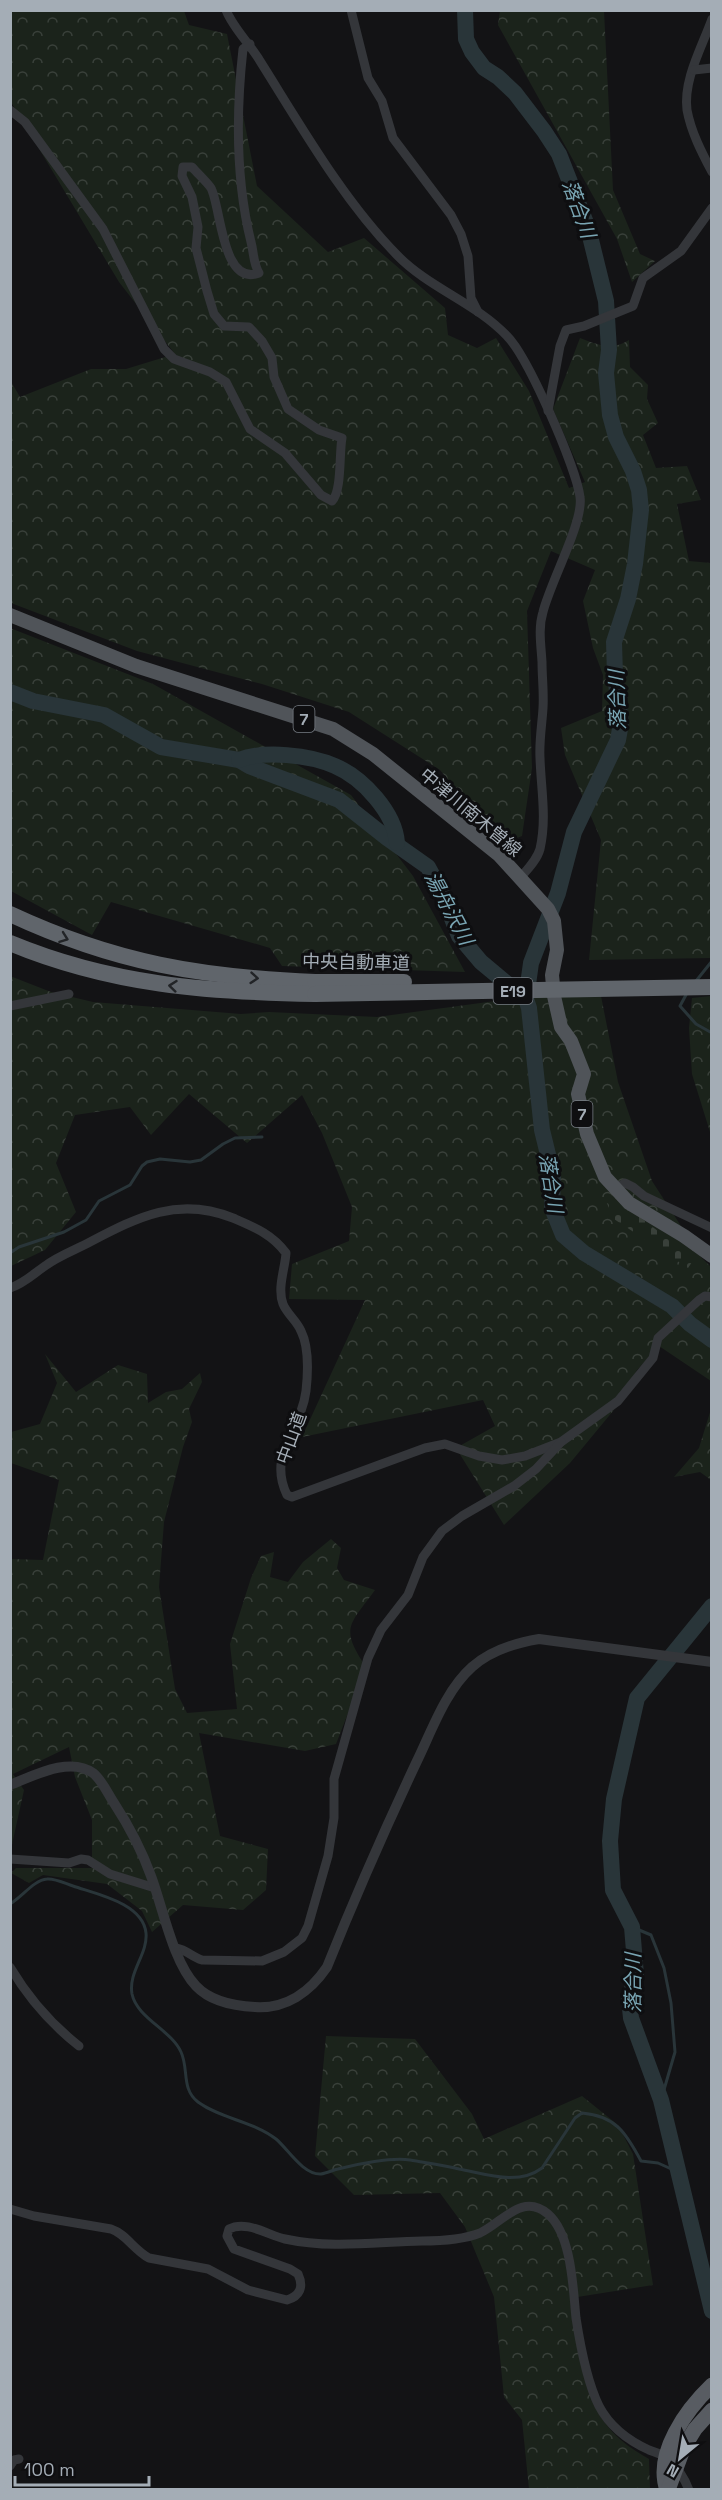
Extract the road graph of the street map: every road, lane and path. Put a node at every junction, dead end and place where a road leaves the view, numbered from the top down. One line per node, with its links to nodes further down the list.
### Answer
1 (226, 10): 4 (street)
2 (351, 10): 10 (street)
3 (711, 20): 6 (street)
4 (250, 44): 7 (street); 10 (street)
5 (711, 68): 6 (street)
6 (694, 70): 8 (street)
7 (10, 110)
8 (711, 172)
9 (711, 208): 11 (street)
10 (480, 314): 11 (street)
11 (548, 411): 13 (street)
12 (10, 615): 13 (main road, 中津川南木曽線 / 7)
13 (520, 878): 21 (main road, 中津川南木曽線 / 7)
14 (10, 914): 18 (highway, 中央自動車道 / E19, one-way to 18)
15 (10, 943): 18 (highway, 中央自動車道 / E19, one-way to 15)
16 (711, 977): 18 (highway, 中央自動車道 / E19, bridge)
17 (711, 987): 18 (highway, 中央自動車道 / E19, bridge)
18 (315, 988)
19 (69, 994): 20 (street)
20 (10, 1006)
21 (614, 1190): 22 (street); 23 (main road, 中津川南木曽線 / 7)
22 (711, 1228)
23 (711, 1256)
24 (10, 1288): 26 (street, 中山道)
25 (711, 1297): 26 (street, 中山道)
26 (561, 1442): 31 (street)
27 (711, 1662): 31 (street)
28 (10, 1785): 30 (street)
29 (10, 1859): 30 (street)
30 (155, 1888): 31 (street)
31 (176, 1948)
32 (10, 1967): 33 (street)
33 (79, 2046)
34 (10, 2209): 37 (street)
35 (711, 2385): 37 (highway)
36 (711, 2410): 40 (highway)
37 (667, 2457): 40 (street); 41 (highway)
38 (19, 2459): 39 (street)
39 (10, 2466)
40 (677, 2469): 41 (highway); 42 (street)
41 (668, 2490)
42 (689, 2490)

